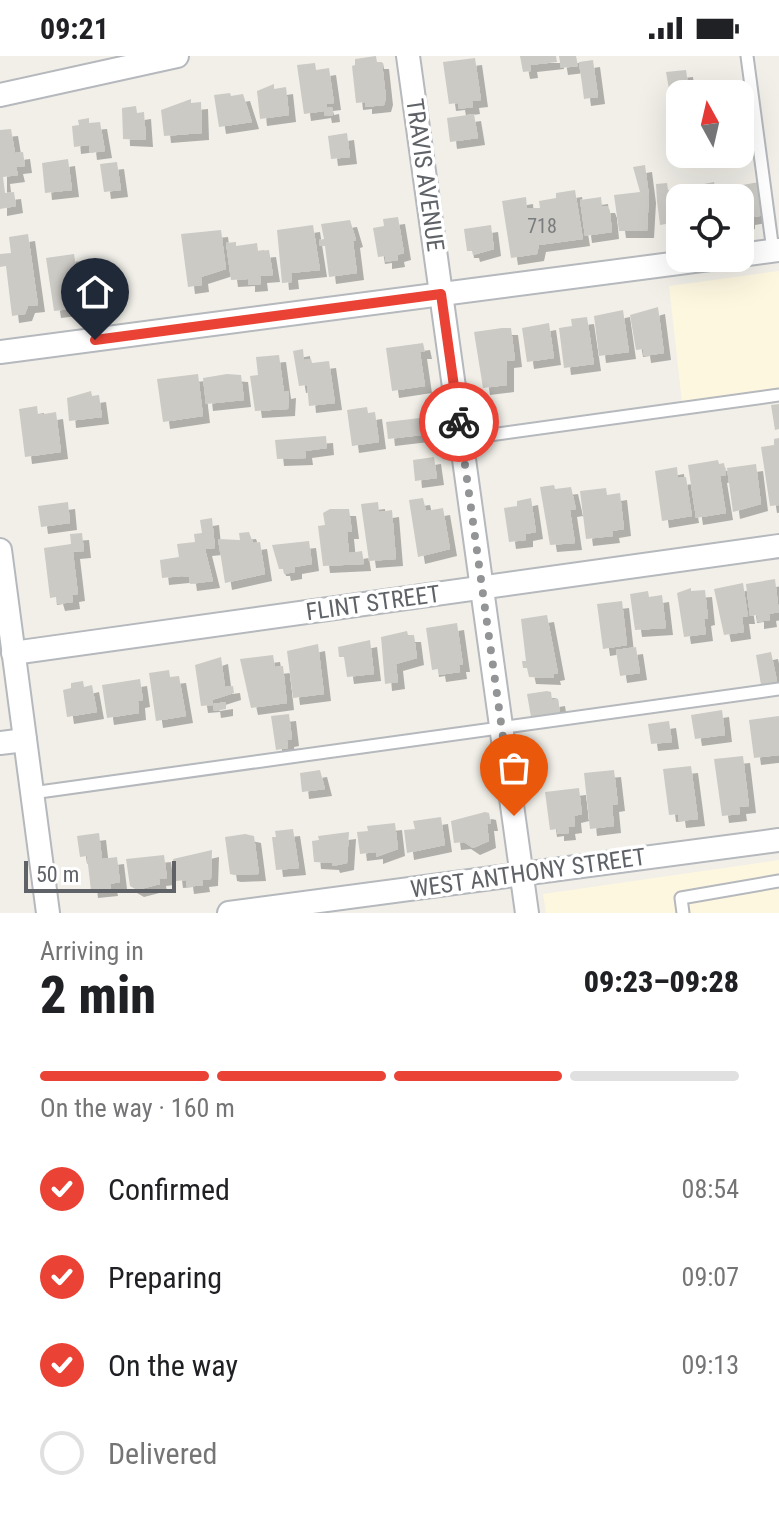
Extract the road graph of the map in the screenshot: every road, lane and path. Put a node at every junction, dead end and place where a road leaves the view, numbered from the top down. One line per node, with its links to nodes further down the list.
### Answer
1 (177, 56): 4 (street)
2 (408, 56): 8 (street, TRAVIS AVENUE)
3 (747, 56): 5 (lane)
4 (0, 95)
5 (776, 250): 6 (street)
6 (754, 253)
7 (666, 265): 8 (street)
8 (441, 294): 9 (street); 11 (street, TRAVIS AVENUE)
9 (0, 352)
10 (779, 395): 11 (lane)
11 (461, 439): 14 (street, TRAVIS AVENUE)
12 (779, 546): 14 (street, FLINT STREET)
13 (0, 550): 15 (street)
14 (482, 588): 15 (street, FLINT STREET); 17 (street, TRAVIS AVENUE)
15 (13, 653): 18 (street)
16 (779, 689): 17 (lane)
17 (502, 729): 20 (lane); 22 (street, TRAVIS AVENUE)
18 (25, 740): 19 (street); 20 (street)
19 (0, 743)
20 (32, 793): 24 (street)
21 (779, 840): 22 (street, WEST ANTHONY STREET)
22 (522, 874): 25 (street, WEST ANTHONY STREET); 26 (street, TRAVIS AVENUE)
23 (779, 881): 27 (lane)
24 (48, 913)
25 (229, 913)
26 (527, 913)
27 (683, 913)

